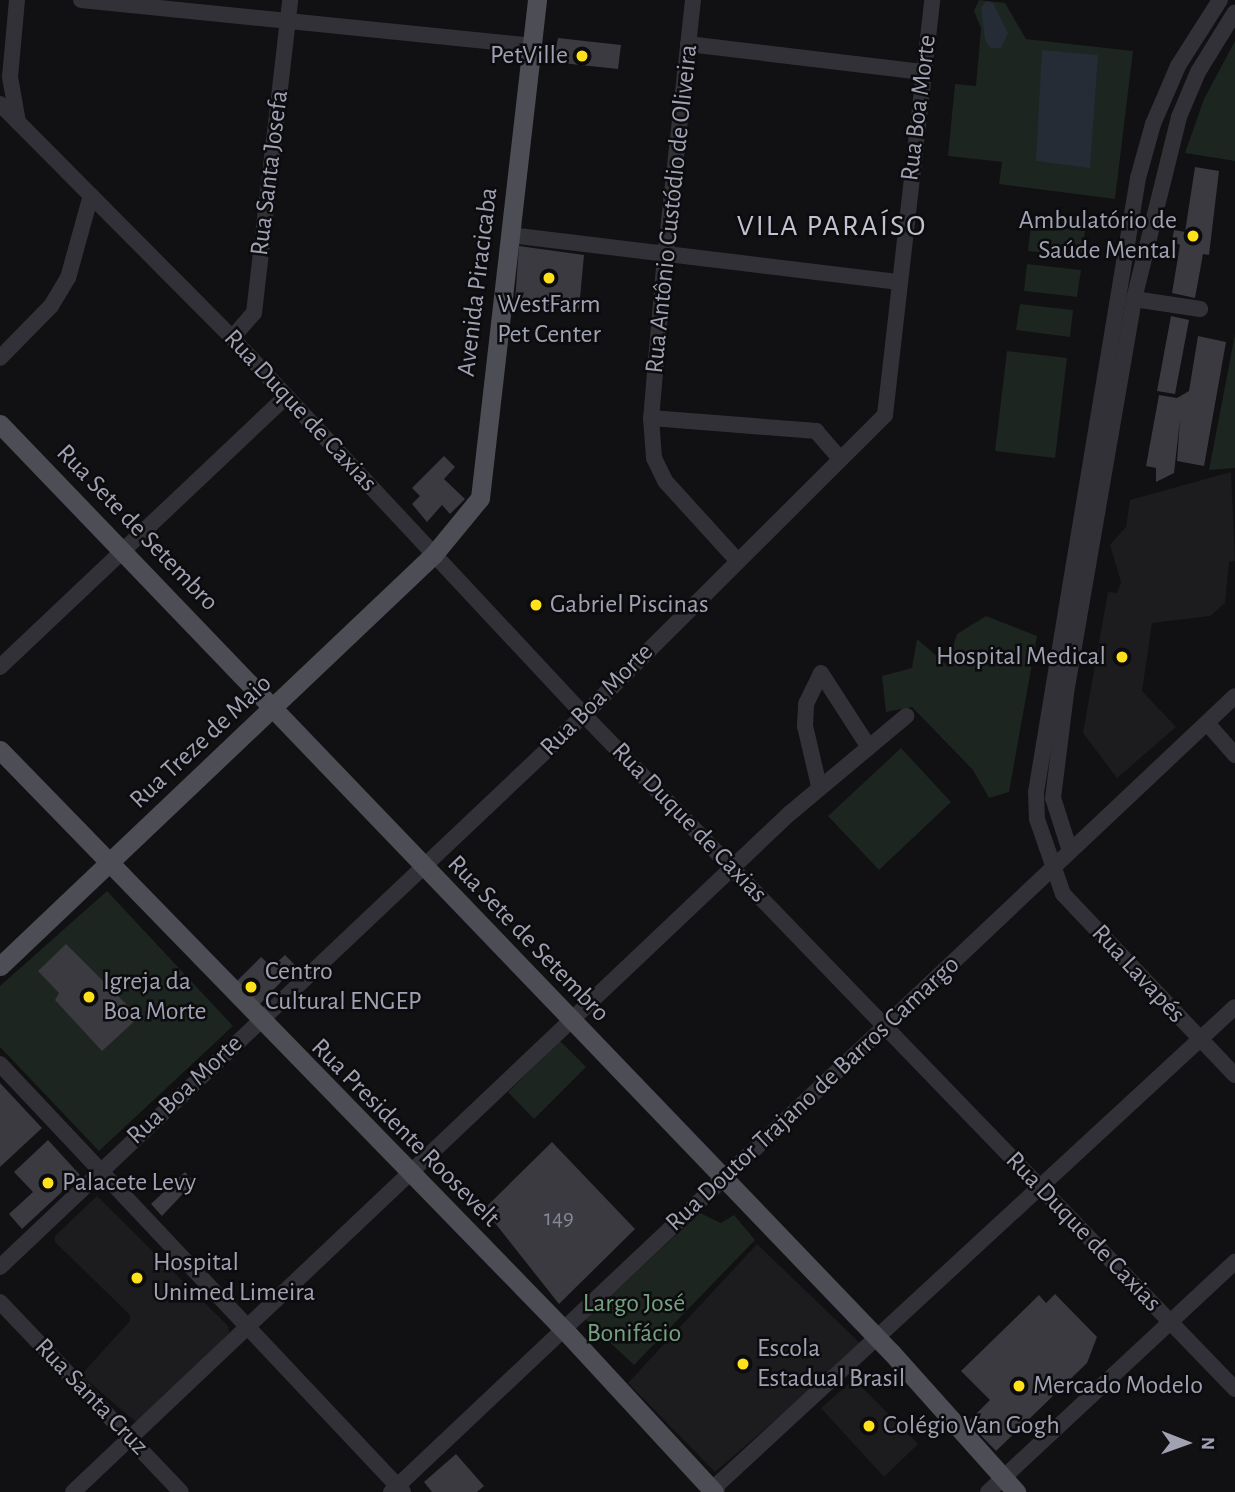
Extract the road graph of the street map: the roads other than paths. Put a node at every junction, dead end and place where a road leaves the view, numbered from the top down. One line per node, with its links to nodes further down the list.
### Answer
1 (17, 0): 14 (street)
2 (81, 0): 8 (street)
3 (290, 0): 10 (street, Rua Santa Josefa)
4 (537, 0): 12 (main road, Avenida Piracicaba)
5 (693, 0): 11 (street, Rua Antônio Custódio de Oliveira)
6 (933, 0): 13 (street, Rua Boa Morte)
7 (1220, 0): 44 (street, Rua Lavapés)
8 (149, 4): 10 (street)
9 (1235, 12): 21 (street)
10 (288, 20): 12 (street); 23 (street, Rua Santa Josefa)
11 (688, 44): 13 (street); 19 (street, Rua Antônio Custódio de Oliveira)
12 (532, 46): 18 (main road, Avenida Piracicaba)
13 (922, 72): 20 (street, Rua Boa Morte)
14 (5, 79): 16 (street)
15 (0, 104): 16 (street, Rua Duque de Caxias)
16 (18, 122): 17 (street, Rua Duque de Caxias)
17 (91, 195): 23 (street, Rua Duque de Caxias); 24 (street)
18 (510, 235): 19 (street); 30 (main road, Avenida Piracicaba)
19 (665, 256): 20 (street); 26 (street, Rua Antônio Custódio de Oliveira)
20 (900, 282): 28 (street, Rua Boa Morte)
21 (1134, 299): 22 (street); 42 (street)
22 (1200, 309)
23 (232, 338): 25 (street, Rua Duque de Caxias)
24 (0, 358)
25 (284, 398): 29 (street); 30 (street, Rua Duque de Caxias)
26 (651, 418): 28 (street); 31 (street, Rua Antônio Custódio de Oliveira)
27 (0, 424): 29 (main road, Rua Sete de Setembro)
28 (840, 459): 31 (street, Rua Boa Morte)
29 (122, 552): 32 (street); 34 (main road, Rua Sete de Setembro)
30 (435, 554): 34 (main road, Rua Treze de Maio); 35 (street, Rua Duque de Caxias)
31 (737, 559): 35 (street, Rua Boa Morte)
32 (0, 667)
33 (1235, 696): 37 (street, Rua Doutor Trajano de Barros Camargo)
34 (276, 708): 43 (main road, Rua Treze de Maio); 45 (main road, Rua Sete de Setembro)
35 (584, 715): 45 (street, Rua Boa Morte); 46 (street, Rua Duque de Caxias)
36 (906, 716): 38 (street)
37 (1208, 723): 40 (street); 42 (street, Rua Doutor Trajano de Barros Camargo)
38 (868, 746): 41 (street); 41 (street)
39 (0, 750): 43 (main road, Rua Presidente Roosevelt)
40 (1235, 755)
41 (819, 786): 46 (street)
42 (1069, 848): 44 (street, Rua Doutor Trajano de Barros Camargo)
43 (110, 864): 47 (main road, Rua Treze de Maio); 50 (main road, Rua Presidente Roosevelt)
44 (1055, 864): 51 (street, Rua Doutor Trajano de Barros Camargo); 52 (street, Rua Lavapés)
45 (423, 866): 49 (main road, Rua Sete de Setembro); 50 (street, Rua Boa Morte)
46 (733, 867): 49 (street); 51 (street, Rua Duque de Caxias)
47 (0, 966)
48 (1235, 1007): 52 (street)
49 (570, 1020): 56 (street); 57 (main road, Rua Sete de Setembro)
50 (258, 1021): 55 (street, Rua Boa Morte); 56 (main road, Rua Presidente Roosevelt)
51 (886, 1029): 57 (street, Rua Doutor Trajano de Barros Camargo); 58 (street, Rua Duque de Caxias)
52 (1199, 1039): 54 (street, Rua Lavapés); 58 (street)
53 (0, 1064): 55 (street)
54 (1235, 1075)
55 (100, 1172): 60 (street, Rua Boa Morte); 63 (street)
56 (408, 1174): 63 (street); 64 (main road, Rua Presidente Roosevelt)
57 (722, 1180): 64 (street, Rua Doutor Trajano de Barros Camargo); 65 (main road, Rua Sete de Setembro)
58 (1041, 1188): 62 (street, Rua Duque de Caxias); 65 (street)
59 (1235, 1262): 62 (street)
60 (0, 1267)
61 (0, 1302): 67 (street, Rua Santa Cruz)
62 (1170, 1322): 66 (street, Rua Duque de Caxias); 68 (street)
63 (246, 1327): 67 (street); 69 (street)
64 (560, 1328): 69 (street, Rua Doutor Trajano de Barros Camargo); 72 (main road, Rua Presidente Roosevelt)
65 (878, 1340): 68 (main road, Rua Sete de Setembro); 72 (street)
66 (1235, 1389)
67 (130, 1438): 70 (street); 71 (street, Rua Santa Cruz)
68 (1010, 1485): 73 (street)
69 (397, 1490)
70 (73, 1492)
71 (181, 1492)
72 (715, 1492)
73 (988, 1492)

